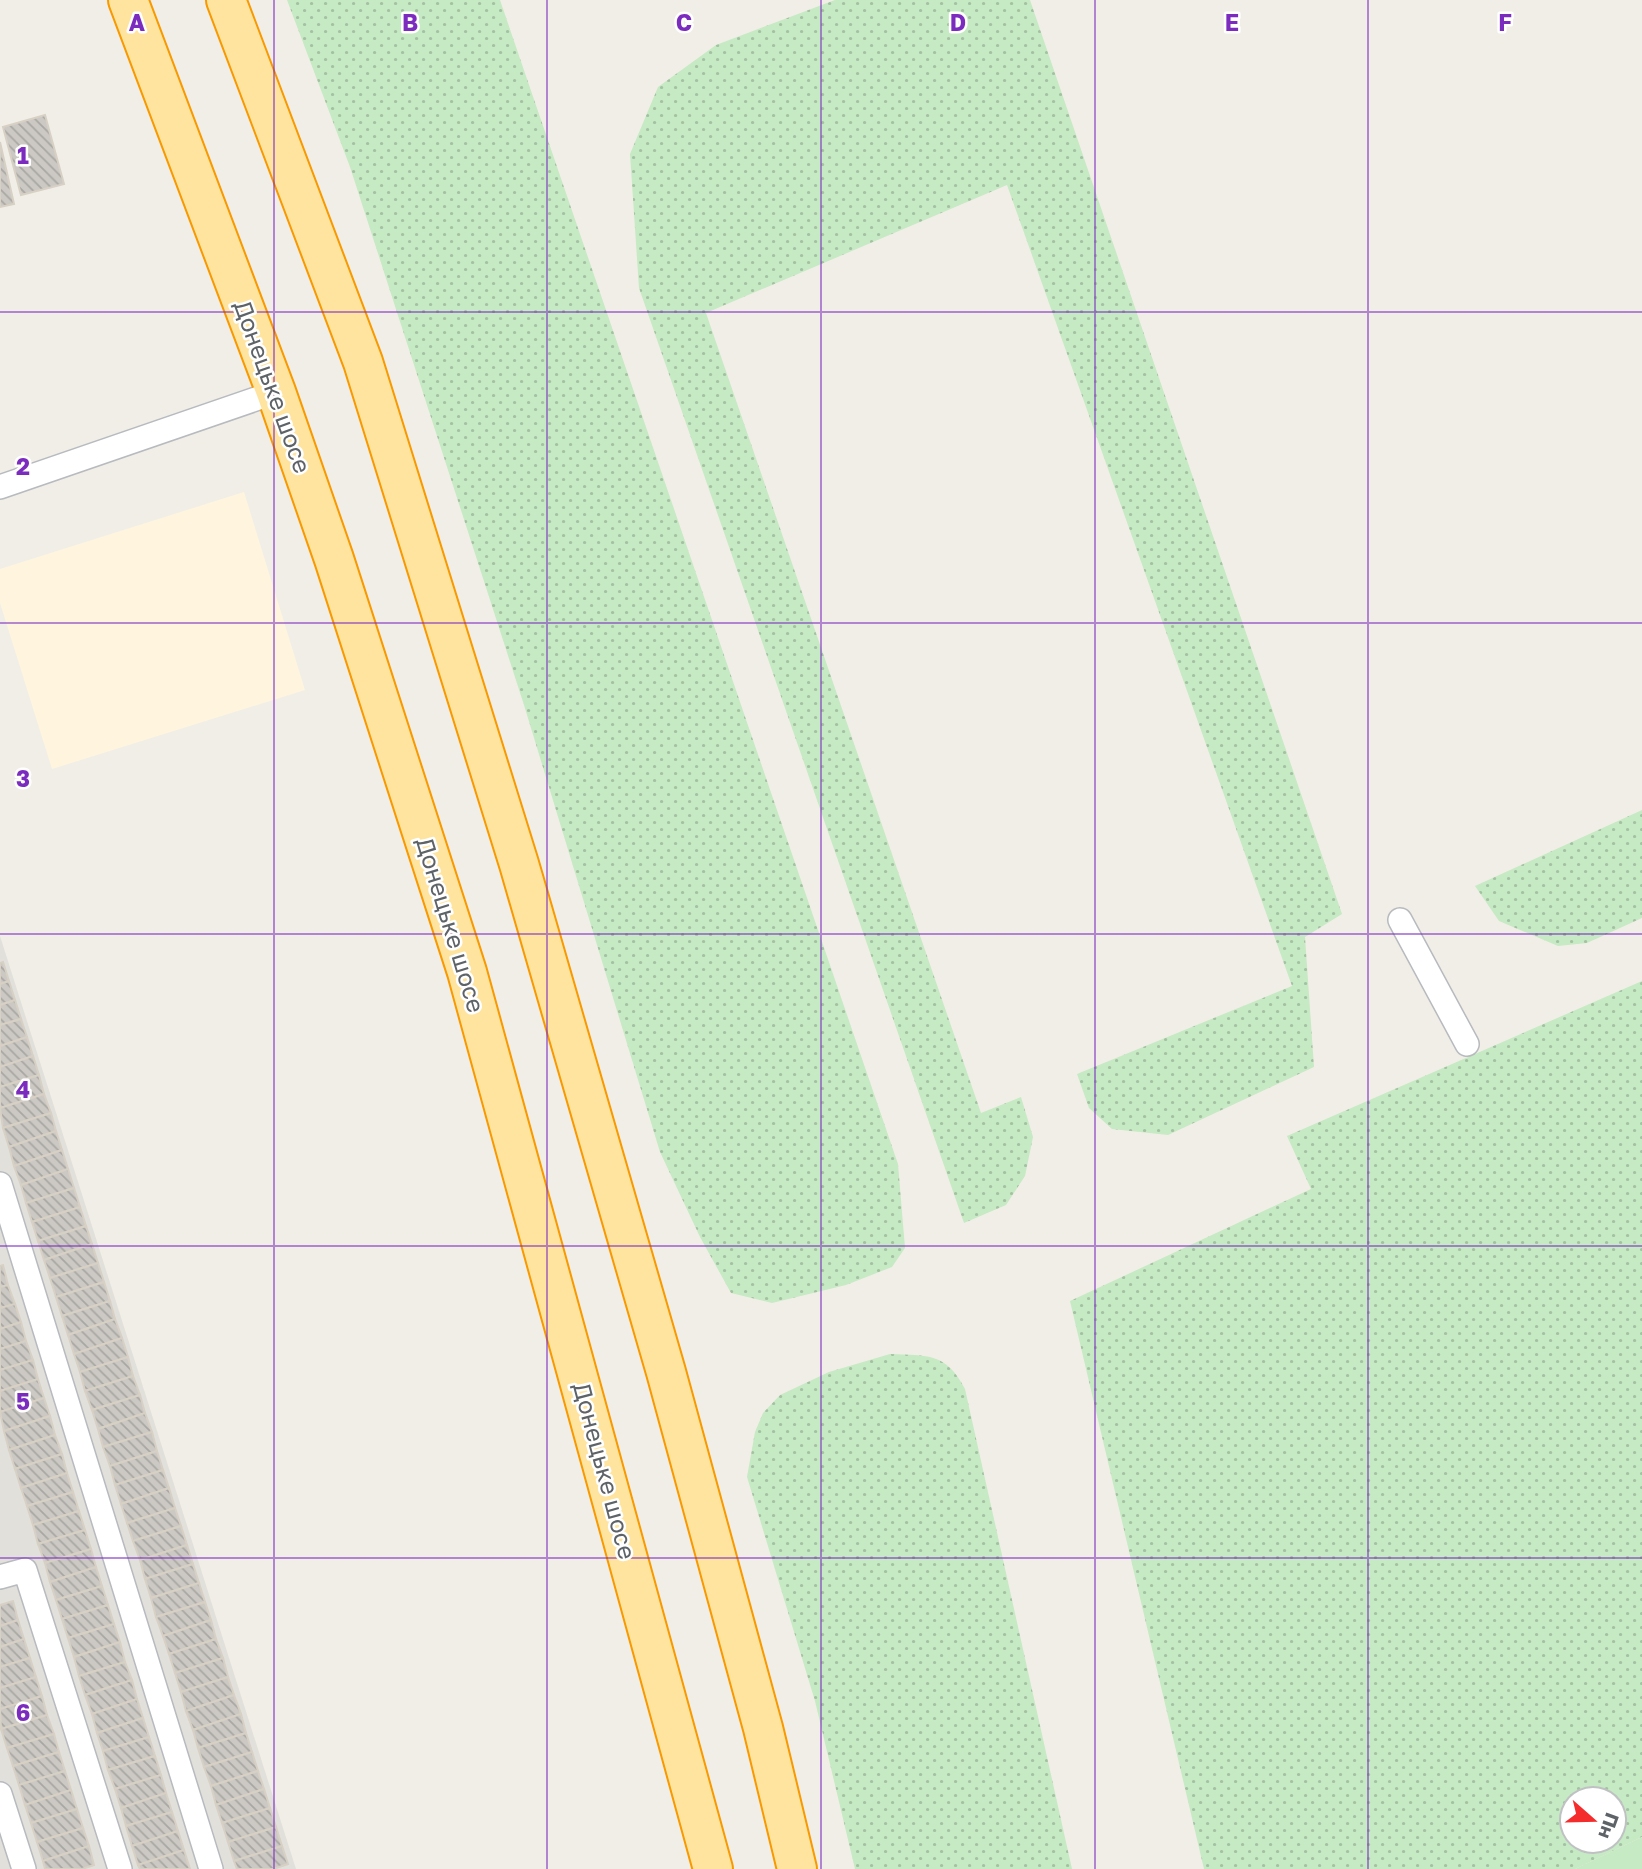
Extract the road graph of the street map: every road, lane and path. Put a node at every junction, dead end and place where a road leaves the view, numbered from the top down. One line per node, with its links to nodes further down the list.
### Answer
1 (128, 0): 3 (highway, Донецьке шосе)
2 (226, 0): 14 (highway)
3 (276, 392): 4 (lane); 13 (highway, Донецьке шосе)
4 (0, 487)
5 (1400, 920): 6 (lane)
6 (1467, 1044)
7 (0, 1184): 12 (lane)
8 (0, 1577): 11 (lane)
9 (0, 1794): 10 (lane)
10 (24, 1869)
11 (120, 1869)
12 (211, 1869)
13 (713, 1869)
14 (797, 1869)

